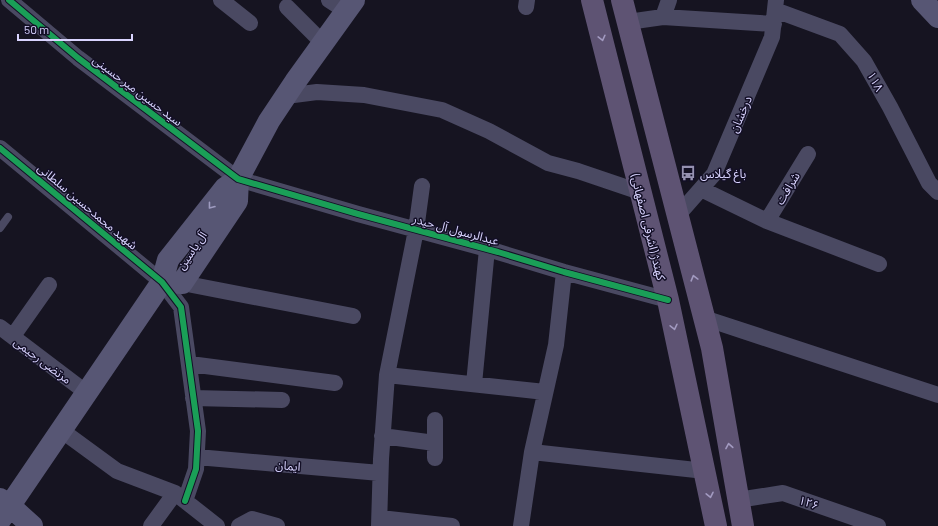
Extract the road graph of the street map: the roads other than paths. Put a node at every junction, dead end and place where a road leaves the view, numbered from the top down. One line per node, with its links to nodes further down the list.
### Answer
1 (8, 0): 20 (street, سید حسین میر حسینی)
2 (221, 0): 14 (street)
3 (592, 0): 23 (main road, کهندژ (اشرفی اصفهانی), one-way to 23)
4 (613, 0): 19 (main road)
5 (622, 0): 13 (main road)
6 (669, 0): 11 (street)
7 (922, 0): 12 (street)
8 (343, 4): 15 (street, آل یاسین)
9 (286, 7): 15 (street)
10 (775, 11): 11 (street, ۱۱۸); 22 (street, درخشان); 24 (street, ۱۱۸)
11 (663, 17): 13 (street, ۱۱۸)
12 (938, 17)
13 (628, 22): 19 (main road)
14 (250, 23)
15 (323, 43): 16 (street, آل یاسین)
16 (286, 96): 20 (street, آل یاسین); 23 (street)
17 (0, 148): 33 (street, شهید محمدحسین سلطانی)
18 (808, 154): 27 (street, شرافت)
19 (664, 162): 25 (main road)
20 (238, 179): 29 (street, عبدالرسول آل حیدر); 33 (street, آل یاسین)
21 (422, 186): 29 (street)
22 (701, 189): 25 (street, درخشان); 27 (street)
23 (640, 192): 35 (main road, کهندژ (اشرفی اصفهانی))
24 (938, 192)
25 (678, 215): 37 (main road, one-way to 25)
26 (8, 217): 28 (lane)
27 (767, 221): 31 (street)
28 (0, 228)
29 (416, 230): 30 (street, عبدالرسول آل حیدر); 40 (street)
30 (487, 249): 32 (street, عبدالرسول آل حیدر); 42 (street)
31 (879, 264)
32 (564, 272): 35 (street, عبدالرسول آل حیدر); 43 (street)
33 (172, 283): 36 (street); 39 (street, شهید محمدحسین سلطانی); 44 (street, آل یاسین)
34 (49, 285): 38 (street)
35 (668, 300): 53 (main road, کهندژ (اشرفی اصفهانی), one-way to 53)
36 (353, 316)
37 (704, 318): 45 (street); 56 (main road, one-way to 37)
38 (6, 332): 44 (street, مرتضی رحیمی)
39 (190, 364): 41 (street); 46 (street, شهید محمدحسین سلطانی)
40 (387, 375): 42 (street); 50 (street)
41 (335, 383)
42 (474, 384): 43 (street)
43 (545, 392): 51 (street)
44 (87, 393): 49 (street, آل یاسین)
45 (938, 395)
46 (193, 398): 47 (street); 52 (street, شهید محمدحسین سلطانی)
47 (282, 400)
48 (435, 420): 50 (street)
49 (61, 430): 55 (street); 57 (street, آل یاسین)
50 (382, 436): 54 (street)
51 (532, 452): 53 (street); 65 (street)
52 (197, 457): 54 (street, ایمان); 55 (street, شهید محمدحسین سلطانی)
53 (705, 472): 66 (main road, کهندژ (اشرفی اصفهانی), one-way to 66)
54 (380, 473): 58 (street)
55 (180, 497): 60 (street, شهید محمدحسین سلطانی); 61 (street)
56 (738, 500): 67 (main road); 68 (street, ۱۲۶)
57 (3, 508): 59 (street)
58 (379, 522): 64 (street)
59 (32, 526)
60 (151, 526)
61 (218, 526)
62 (239, 526): 63 (street)
63 (278, 526)
64 (452, 526)
65 (521, 526)
66 (716, 526)
67 (743, 526)
68 (878, 526)

